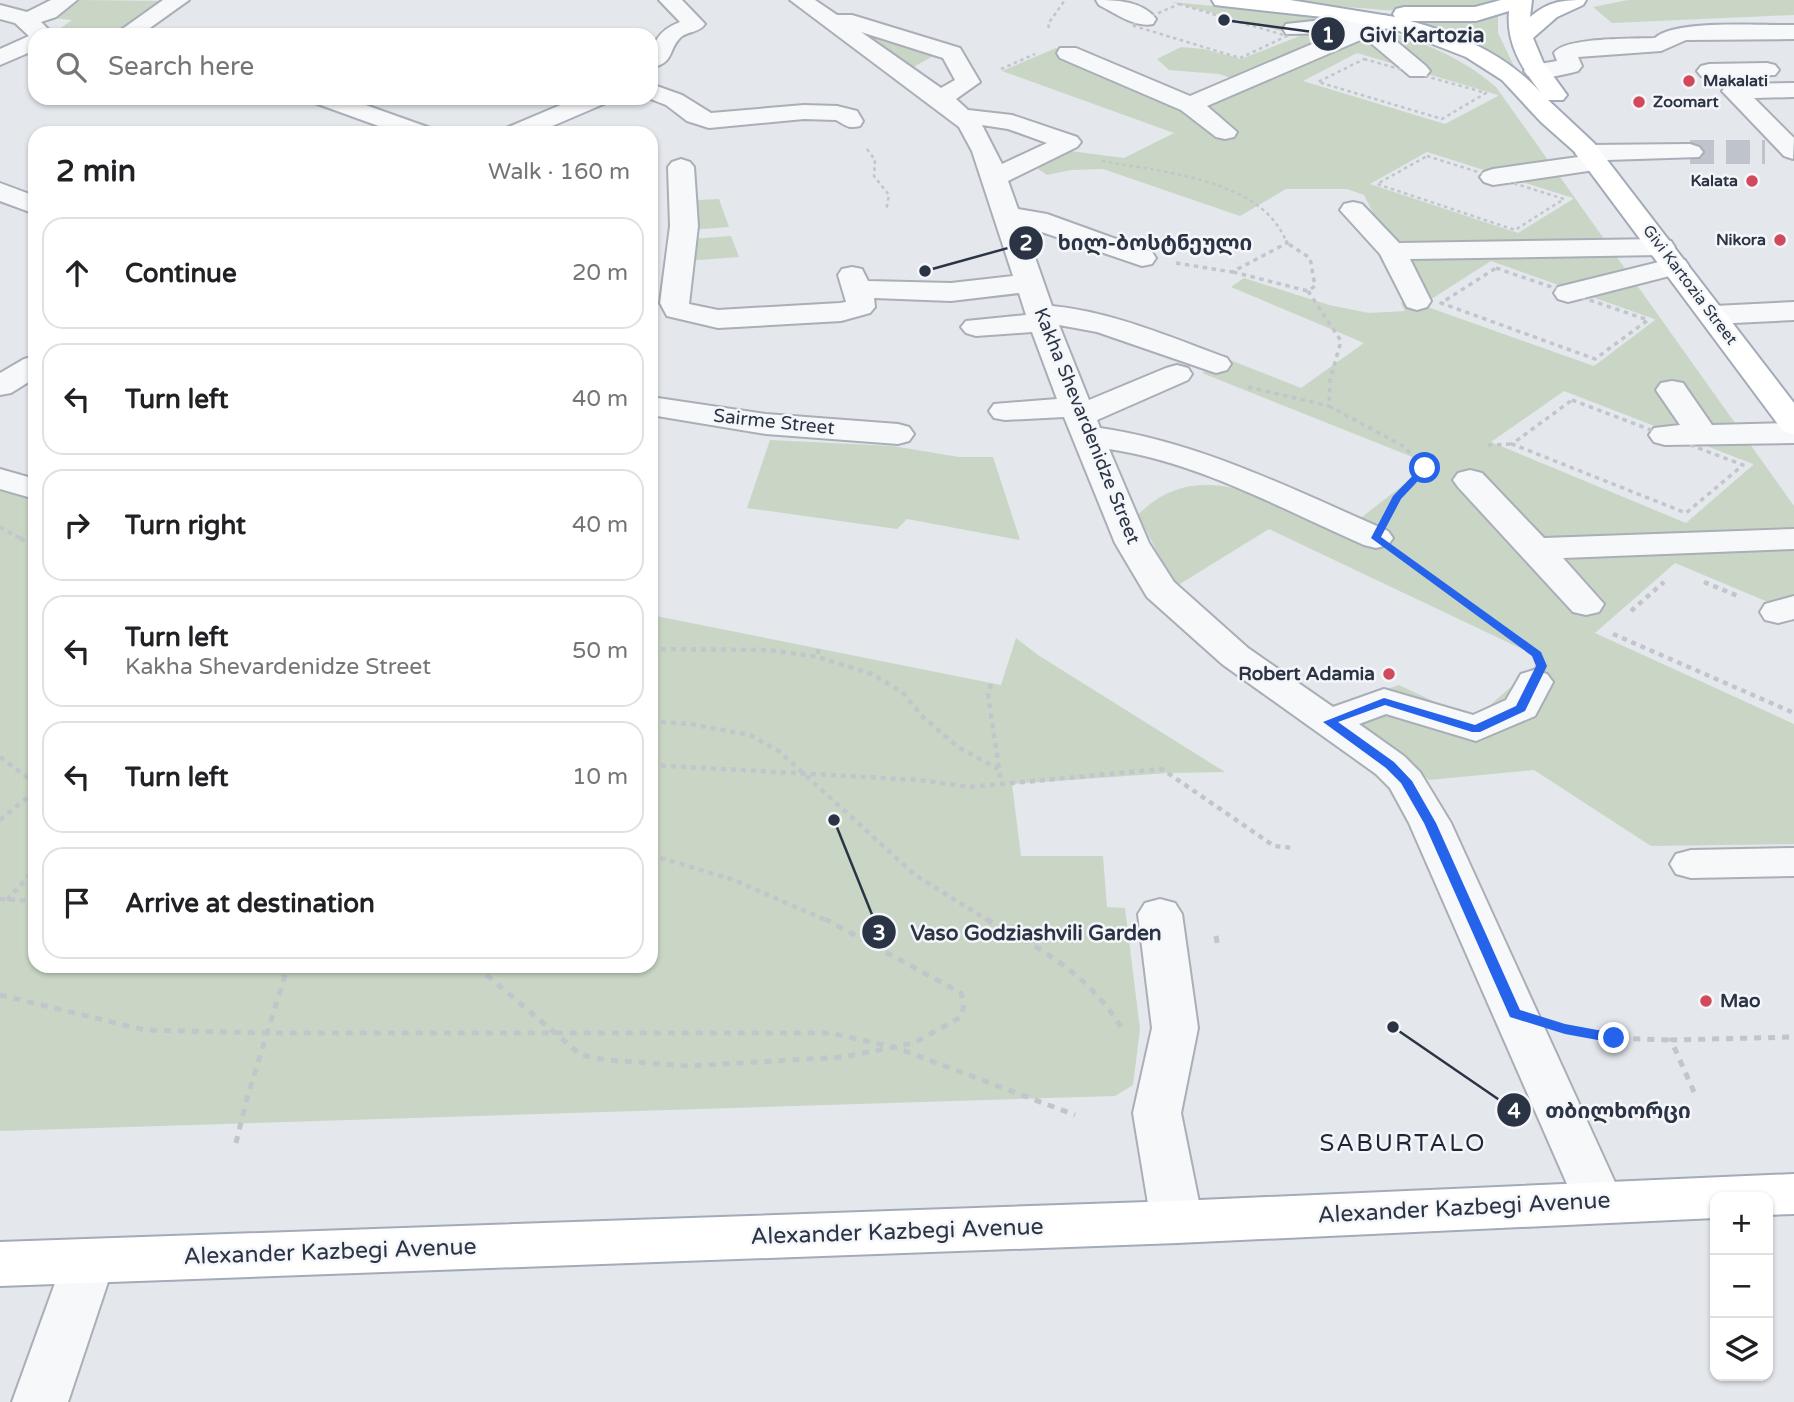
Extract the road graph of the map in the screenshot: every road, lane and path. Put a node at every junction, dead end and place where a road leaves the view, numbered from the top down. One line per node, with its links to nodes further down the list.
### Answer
1 (66, 0): 16 (street)
2 (178, 0): 17 (street)
3 (670, 0): 26 (street)
4 (1065, 0): 20 (path)
5 (1107, 0): 13 (street)
6 (1223, 0): 10 (main road, Givi Kartozia Street)
7 (1521, 0): 10 (main road); 22 (main road)
8 (1575, 0): 22 (main road)
9 (808, 6): 36 (street, Kakha Shevardenidze Street)
10 (1321, 10): 14 (main road, Givi Kartozia Street)
11 (0, 12): 15 (street)
12 (1794, 17): 23 (street)
13 (1145, 19)
14 (1376, 25): 18 (street); 30 (street); 39 (street); 50 (main road, Givi Kartozia Street)
15 (31, 28)
16 (38, 28)
17 (136, 28)
18 (1294, 29)
19 (1794, 32): 23 (street)
20 (1051, 35)
21 (28, 37): 27 (street)
22 (1520, 37): 31 (main road, Givi Kartozia Street)
23 (1576, 46): 28 (street); 31 (street)
24 (1044, 51): 36 (path)
25 (1069, 53): 39 (street)
26 (658, 57)
27 (0, 58)
28 (1644, 68)
29 (1794, 69): 32 (street)
30 (1418, 71)
31 (1536, 71): 50 (main road, Givi Kartozia Street)
32 (1709, 71)
33 (1794, 90): 47 (street)
34 (658, 94): 40 (street)
35 (658, 100): 45 (street)
36 (957, 100): 46 (street); 52 (street, Kakha Shevardenidze Street)
37 (343, 105): 41 (street)
38 (581, 105): 42 (street)
39 (1190, 105): 43 (street)
40 (851, 121)
41 (401, 126)
42 (532, 126)
43 (1225, 132)
44 (861, 144): 56 (path)
45 (679, 145): 59 (street); 67 (street)
46 (1058, 147): 52 (street); 58 (path)
47 (1794, 151): 49 (street)
48 (1690, 152): 50 (street)
49 (1765, 152)
50 (1589, 154): 51 (street); 61 (main road, Givi Kartozia Street)
51 (1493, 177)
52 (994, 178): 57 (street, Kakha Shevardenidze Street)
53 (0, 191): 54 (street)
54 (28, 203)
55 (1353, 210): 60 (street)
56 (886, 211)
57 (1006, 215): 62 (street); 67 (street, Kakha Shevardenidze Street)
58 (1287, 243): 63 (path); 64 (path)
59 (658, 244)
60 (1392, 251): 61 (street); 66 (street)
61 (1668, 256): 65 (street); 69 (main road, Givi Kartozia Street)
62 (1142, 258): 63 (path)
63 (1233, 272): 64 (path)
64 (1308, 291): 76 (path)
65 (1568, 293)
66 (1417, 301)
67 (1038, 307): 70 (street); 71 (street); 79 (street, Kakha Shevardenidze Street)
68 (1794, 311): 69 (street)
69 (1714, 315): 80 (main road, Givi Kartozia Street)
70 (976, 327)
71 (1216, 364)
72 (28, 369): 74 (street)
73 (1177, 374): 76 (path); 79 (street)
74 (0, 386)
75 (1672, 390): 84 (street)
76 (1329, 406): 89 (path)
77 (658, 407): 82 (street, Sairme Street)
78 (1005, 411): 79 (street)
79 (1081, 420): 89 (street); 106 (street, Kakha Shevardenidze Street)
80 (1794, 424)
81 (1794, 433): 84 (street)
82 (898, 434)
83 (1665, 435): 84 (street)
84 (1703, 435)
85 (0, 479): 87 (street)
86 (1470, 480): 92 (street)
87 (28, 487)
88 (0, 527): 91 (path)
89 (1376, 538): 102 (path)
90 (1794, 540): 92 (street)
91 (28, 543)
92 (1535, 549): 95 (street)
93 (1667, 579): 97 (path)
94 (1702, 581): 96 (path)
95 (1586, 604)
96 (1786, 610)
97 (1627, 614)
98 (1617, 623): 104 (path)
99 (658, 649): 101 (path)
100 (818, 649): 101 (path)
101 (818, 657): 109 (path)
102 (1534, 682): 106 (street)
103 (991, 684): 109 (path)
104 (1794, 713)
105 (658, 722): 110 (path)
106 (1329, 722): 126 (street, Kakha Shevardenidze Street)
107 (0, 757): 111 (path)
108 (658, 765): 110 (path)
109 (998, 769): 112 (path)
110 (800, 773): 112 (path); 133 (path)
111 (28, 778)
112 (1001, 782): 115 (path)
113 (28, 797): 114 (path)
114 (0, 820)
115 (1294, 848)
116 (658, 857): 131 (path)
117 (1794, 863): 118 (street)
118 (1691, 864)
119 (28, 876): 120 (path)
120 (3, 899): 121 (path)
121 (28, 901)
122 (1160, 914): 133 (street)
123 (286, 973): 127 (path)
124 (484, 973): 128 (path)
125 (0, 995): 127 (path)
126 (1515, 1013): 130 (path); 137 (street, Kakha Shevardenidze Street)
127 (267, 1033): 128 (path); 135 (path)
128 (556, 1033): 131 (path); 131 (path)
129 (1794, 1037): 130 (path)
130 (1671, 1040): 132 (path)
131 (897, 1048): 134 (path)
132 (1694, 1092)
133 (1157, 1113): 138 (street)
134 (1075, 1115)
135 (236, 1143)
136 (1794, 1194): 137 (main road, Alexander Kazbegi Avenue)
137 (1599, 1202): 138 (main road, Alexander Kazbegi Avenue)
138 (1177, 1222): 139 (main road, Alexander Kazbegi Avenue)
139 (89, 1261): 140 (main road, Alexander Kazbegi Avenue); 141 (street)
140 (0, 1264)
141 (40, 1402)

